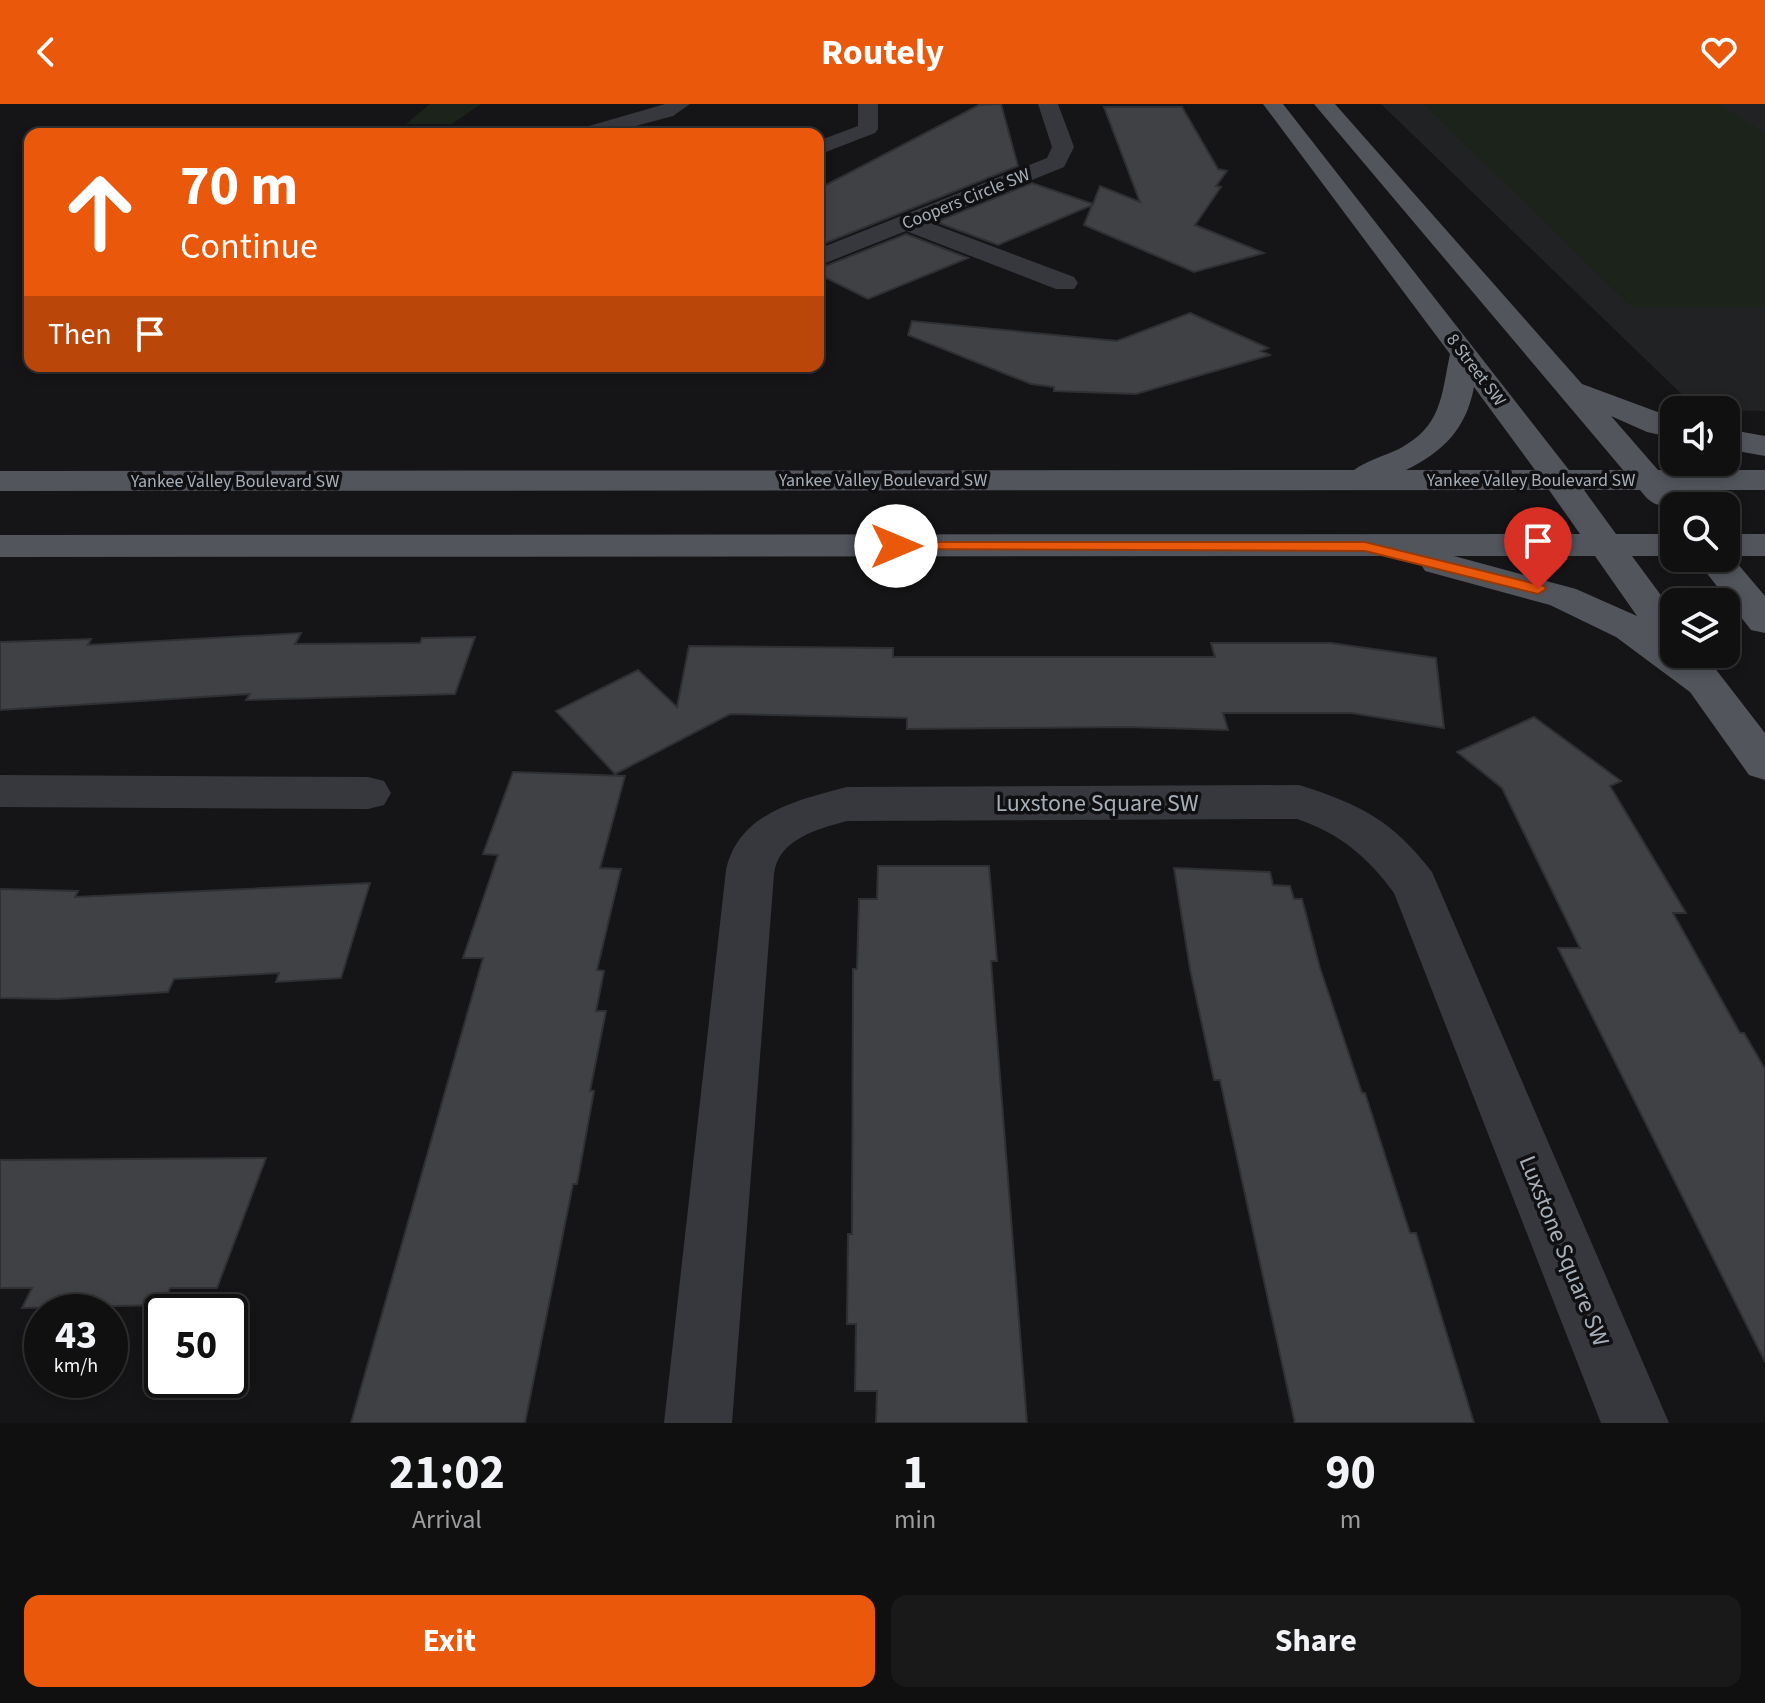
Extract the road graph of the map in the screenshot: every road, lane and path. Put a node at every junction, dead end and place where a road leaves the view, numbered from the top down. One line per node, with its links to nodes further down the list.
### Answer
1 (680, 104): 8 (street)
2 (868, 104): 9 (street)
3 (1048, 104): 10 (street, Coopers Circle SW)
4 (1273, 104): 13 (main road, 8 Street SW)
5 (1324, 104): 14 (main road)
6 (239, 114): 7 (street)
7 (224, 128)
8 (605, 128)
9 (824, 147)
10 (907, 223): 11 (street, Coopers Circle SW); 12 (street)
11 (824, 256)
12 (1065, 283)
13 (1464, 355): 18 (main road); 19 (main road, 8 Street SW)
14 (1572, 388): 15 (main road); 20 (main road)
15 (1660, 425)
16 (1740, 442): 17 (main road)
17 (1765, 446)
18 (1356, 480): 19 (main road, Yankee Valley Boulevard SW); 22 (main road, Yankee Valley Boulevard SW)
19 (1559, 480): 20 (main road, Yankee Valley Boulevard SW); 24 (main road, 8 Street SW)
20 (1650, 480): 21 (main road, Yankee Valley Boulevard SW); 23 (main road)
21 (1765, 480)
22 (0, 481)
23 (1660, 492)
24 (1605, 545): 25 (main road); 29 (main road); 32 (main road, 8 Street SW)
25 (1660, 545)
26 (1740, 545): 27 (main road)
27 (1765, 545)
28 (0, 546): 29 (main road)
29 (1365, 546): 33 (main road)
30 (1725, 572): 31 (main road)
31 (1765, 621)
32 (1660, 622)
33 (1660, 647)
34 (1693, 668): 35 (main road)
35 (1765, 764)
36 (0, 791): 37 (street)
37 (368, 793)
38 (698, 1423): 39 (street, Luxstone Square SW)
39 (1635, 1423)

